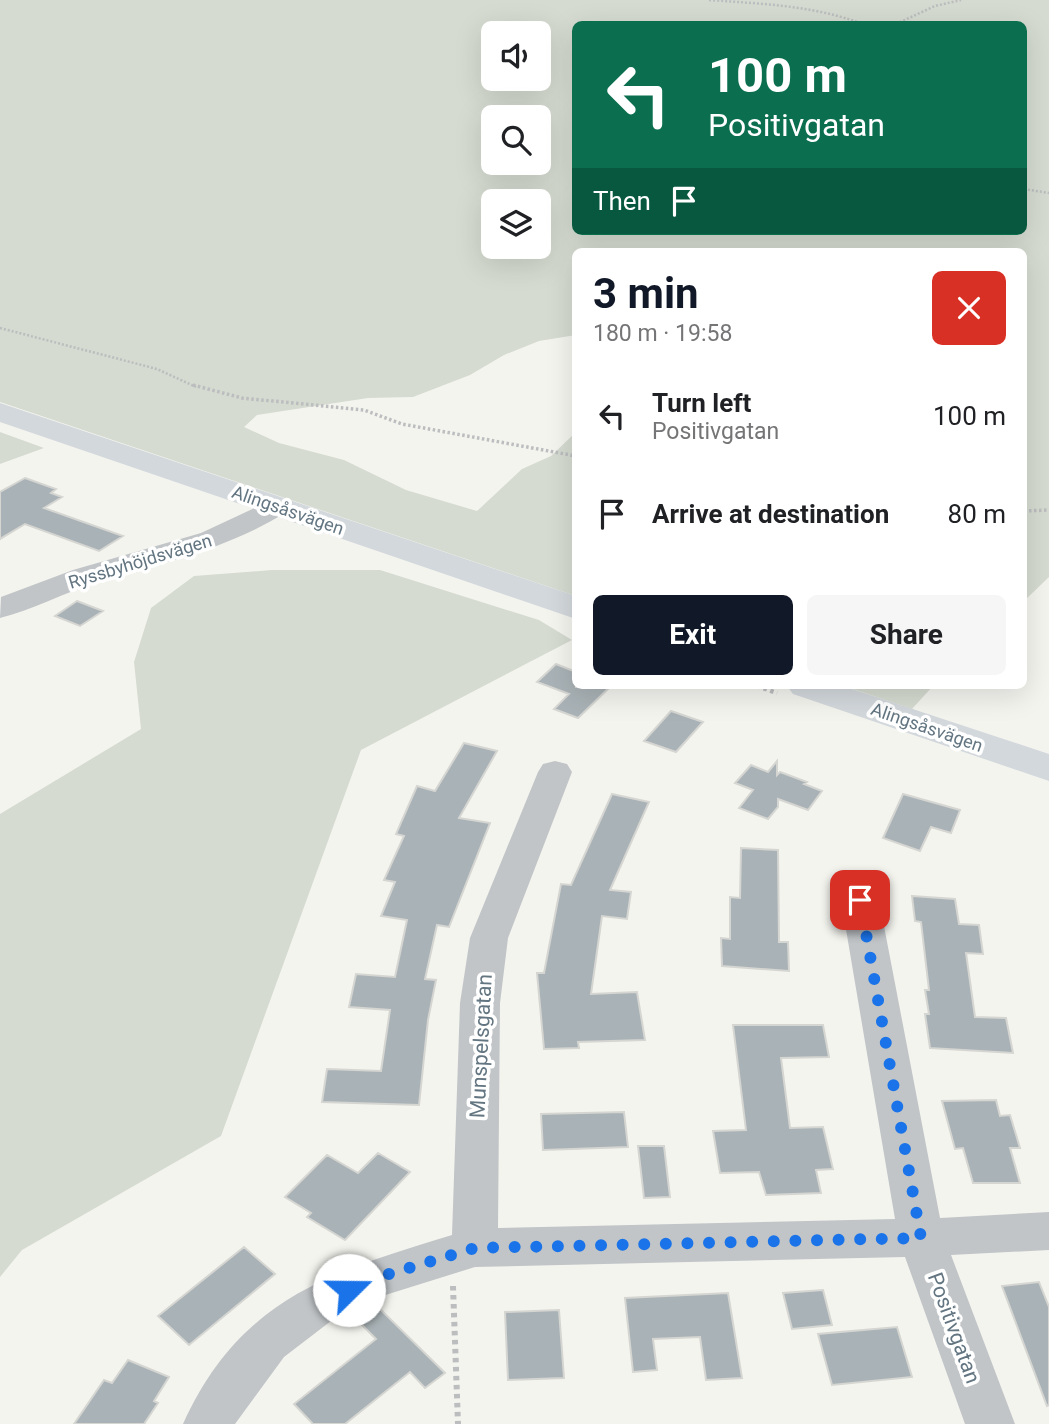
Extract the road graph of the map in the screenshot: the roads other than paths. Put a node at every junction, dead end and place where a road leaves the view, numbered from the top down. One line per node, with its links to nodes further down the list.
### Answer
1 (0, 412): 2 (main road, Alingsåsvägen)
2 (276, 506): 3 (main road, Alingsåsvägen); 4 (street, Ryssbyhöjdsvägen)
3 (572, 607)
4 (0, 609)
5 (815, 689): 6 (main road, Alingsåsvägen)
6 (1049, 768)
7 (555, 772): 11 (street, Munspelsgatan)
8 (860, 900): 10 (street, Positivgatan)
9 (1049, 1231): 10 (street)
10 (921, 1238): 11 (street); 13 (street, Positivgatan)
11 (464, 1251): 12 (street)
12 (208, 1424)
13 (990, 1424)

